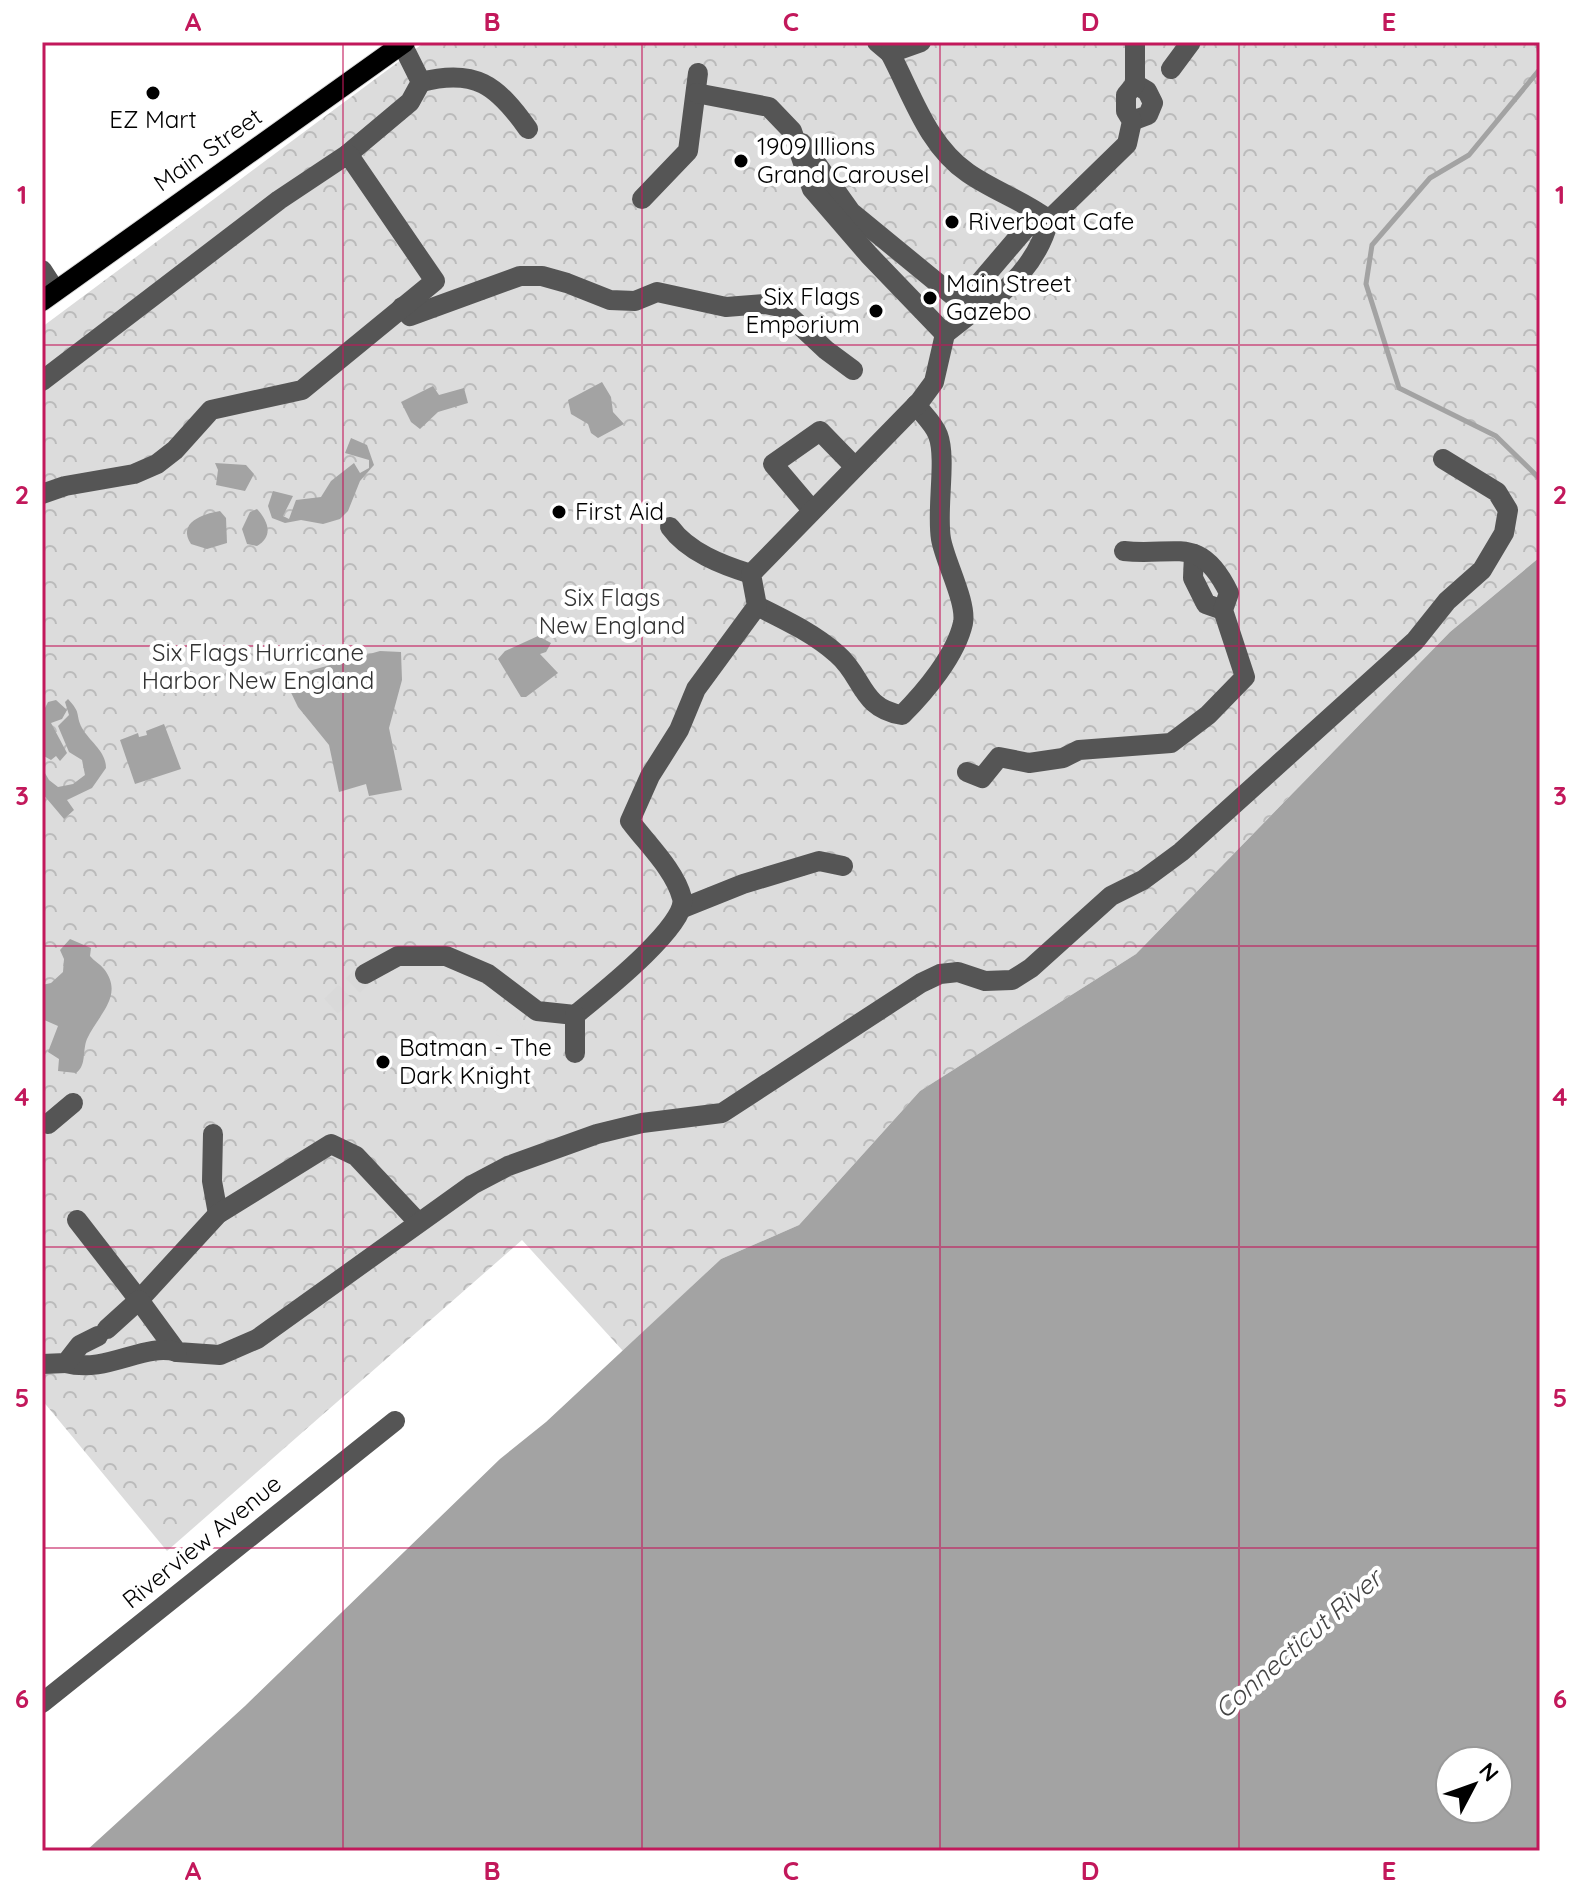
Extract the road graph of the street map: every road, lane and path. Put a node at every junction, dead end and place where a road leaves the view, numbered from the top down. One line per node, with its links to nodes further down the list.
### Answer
1 (921, 42): 5 (street)
2 (1135, 42): 7 (street)
3 (1191, 42): 7 (street)
4 (403, 43): 6 (street); 14 (main road, Main Street)
5 (884, 47): 12 (street)
6 (421, 82): 8 (street); 10 (street)
7 (1141, 87): 12 (street)
8 (528, 129)
9 (792, 131): 11 (street); 16 (street); 17 (street)
10 (348, 154): 15 (street); 19 (street)
11 (642, 199)
12 (1049, 220): 16 (street)
13 (42, 270): 14 (street)
14 (48, 295)
15 (402, 307): 18 (street); 23 (street)
16 (973, 312): 17 (street)
17 (945, 334): 20 (street)
18 (853, 370)
19 (42, 381)
20 (916, 405): 22 (street); 28 (street)
21 (1443, 459): 40 (street)
22 (855, 467): 24 (street); 24 (street)
23 (42, 494)
24 (812, 510): 27 (street)
25 (670, 527): 27 (street)
26 (1124, 551): 29 (street)
27 (751, 574): 28 (street)
28 (757, 606): 31 (street)
29 (967, 772)
30 (843, 866): 31 (street)
31 (683, 908): 33 (street)
32 (365, 974): 33 (street)
33 (575, 1015): 34 (street)
34 (575, 1053)
35 (73, 1103): 36 (street)
36 (48, 1124)
37 (213, 1134): 38 (street)
38 (218, 1214): 40 (street); 41 (street)
39 (77, 1220): 41 (street)
40 (418, 1222): 42 (street)
41 (139, 1300): 42 (street); 43 (street)
42 (177, 1352): 43 (street)
43 (66, 1363): 44 (street)
44 (42, 1364)
45 (395, 1421): 46 (street, Riverview Avenue)
46 (42, 1703)

